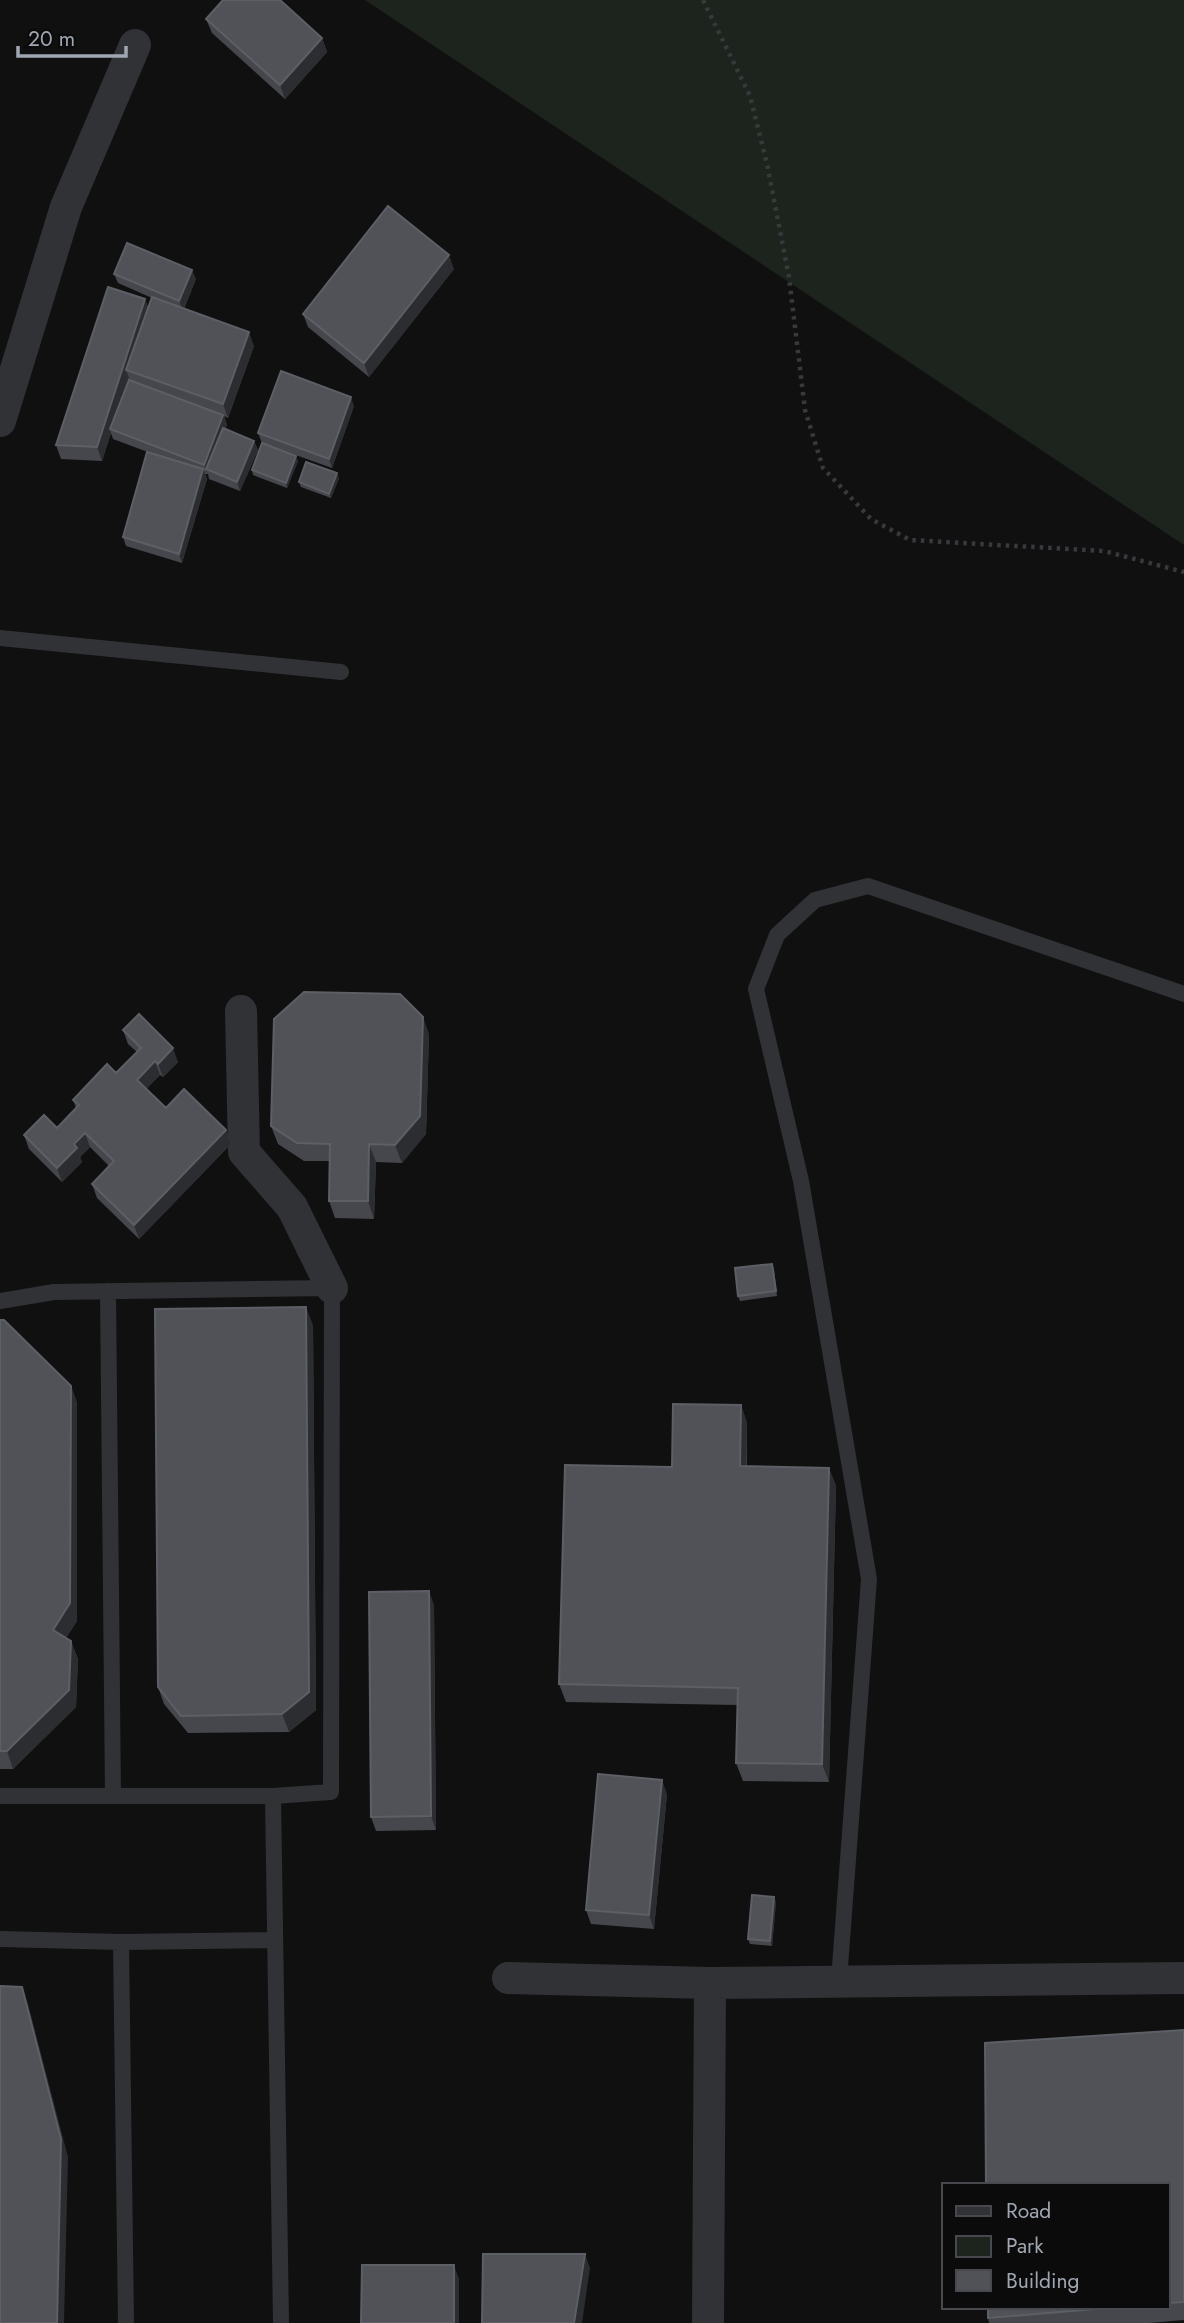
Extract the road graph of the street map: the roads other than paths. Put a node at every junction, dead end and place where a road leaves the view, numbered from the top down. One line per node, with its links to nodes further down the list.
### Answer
1 (135, 46): 2 (street)
2 (0, 421)
3 (0, 638): 4 (lane)
4 (341, 673)
5 (1184, 994): 18 (lane)
6 (241, 1011): 7 (street)
7 (332, 1287): 8 (lane); 12 (lane)
8 (108, 1291): 9 (lane); 11 (lane)
9 (0, 1301)
10 (0, 1796): 11 (lane)
11 (113, 1796): 12 (lane)
12 (273, 1796): 14 (lane)
13 (0, 1939): 15 (lane)
14 (275, 1940): 15 (lane); 21 (lane)
15 (121, 1942): 20 (lane)
16 (508, 1978): 19 (street)
17 (1184, 1978): 18 (street)
18 (839, 1980): 19 (street)
19 (710, 1983): 22 (street)
20 (126, 2323)
21 (281, 2323)
22 (708, 2323)

